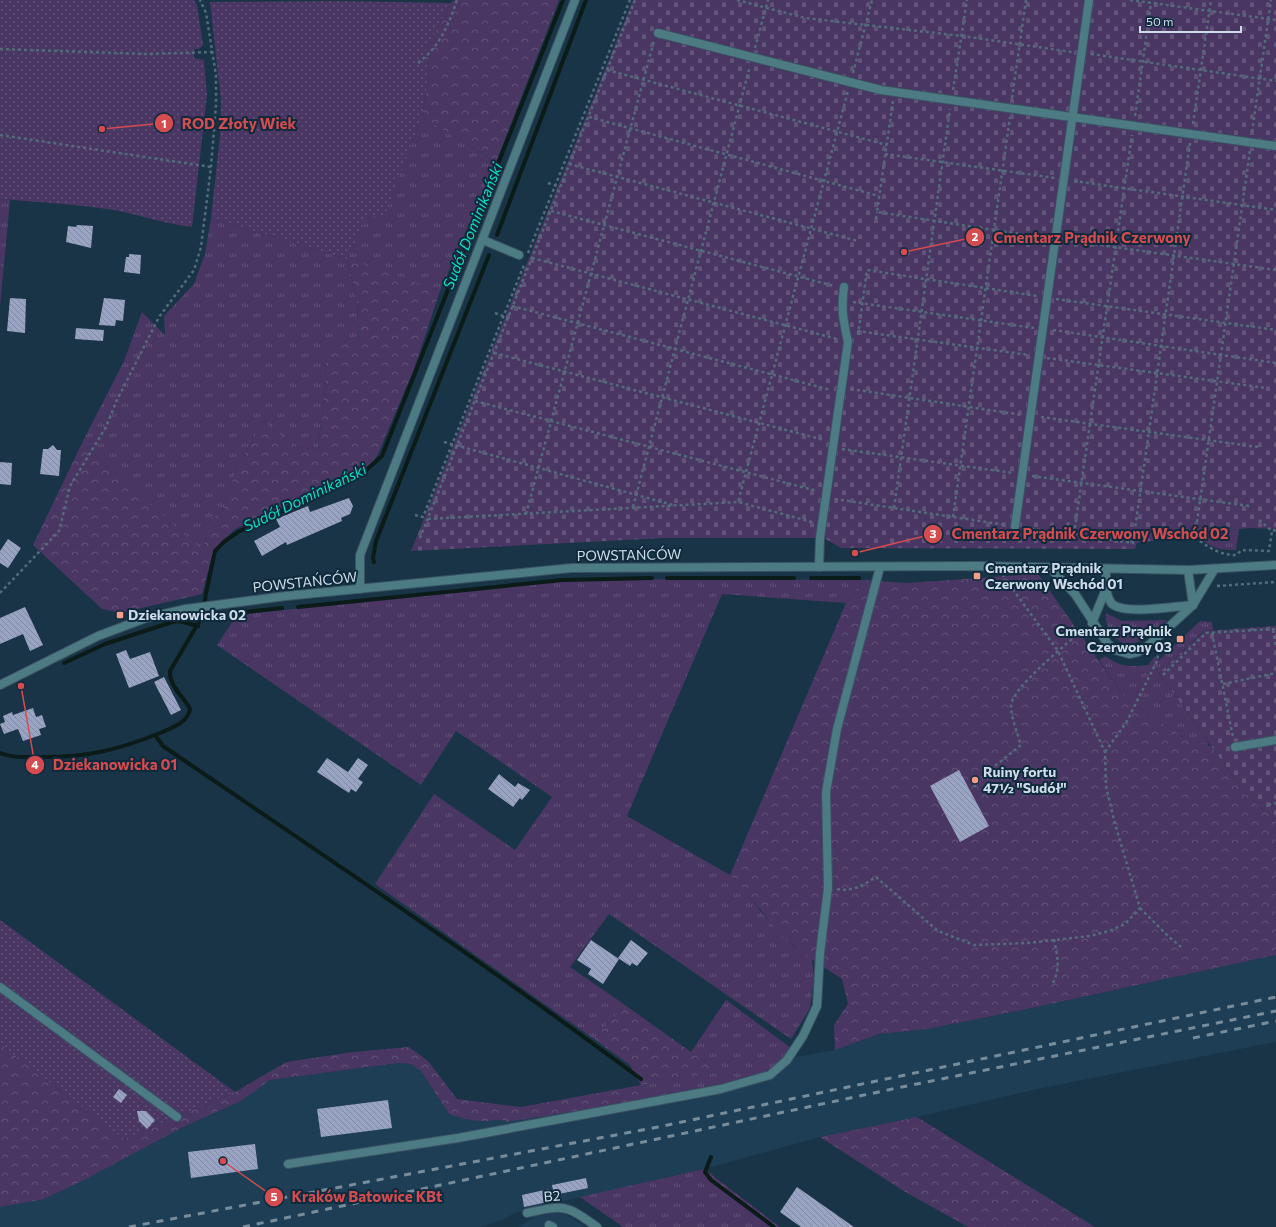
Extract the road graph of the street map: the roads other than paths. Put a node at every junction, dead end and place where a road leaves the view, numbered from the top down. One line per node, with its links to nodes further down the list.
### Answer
1 (575, 0): 6 (street)
2 (1089, 0): 4 (street)
3 (656, 36): 4 (street)
4 (1072, 118): 5 (street); 9 (street)
5 (1276, 146)
6 (482, 240): 7 (street); 17 (street)
7 (519, 255)
8 (844, 288): 11 (street)
9 (1015, 526)
10 (1276, 565): 16 (street, POWSTAŃCÓW)
11 (819, 567): 12 (street, POWSTAŃCÓW); 17 (street, POWSTAŃCÓW)
12 (880, 567): 13 (street, POWSTAŃCÓW); 26 (street)
13 (1050, 568): 14 (street, POWSTAŃCÓW); 20 (street)
14 (1106, 570): 15 (street, POWSTAŃCÓW); 18 (street)
15 (1188, 570): 16 (street, POWSTAŃCÓW); 19 (street)
16 (1214, 570): 19 (street)
17 (360, 589): 21 (street, POWSTAŃCÓW)
18 (1106, 590): 19 (street); 20 (street)
19 (1193, 605): 20 (street)
20 (1092, 623)
21 (0, 685)
22 (1276, 740): 23 (street)
23 (1236, 747)
24 (0, 987): 25 (street)
25 (177, 1117)
26 (288, 1164)
27 (527, 1213): 28 (street, B2)
28 (597, 1227)

